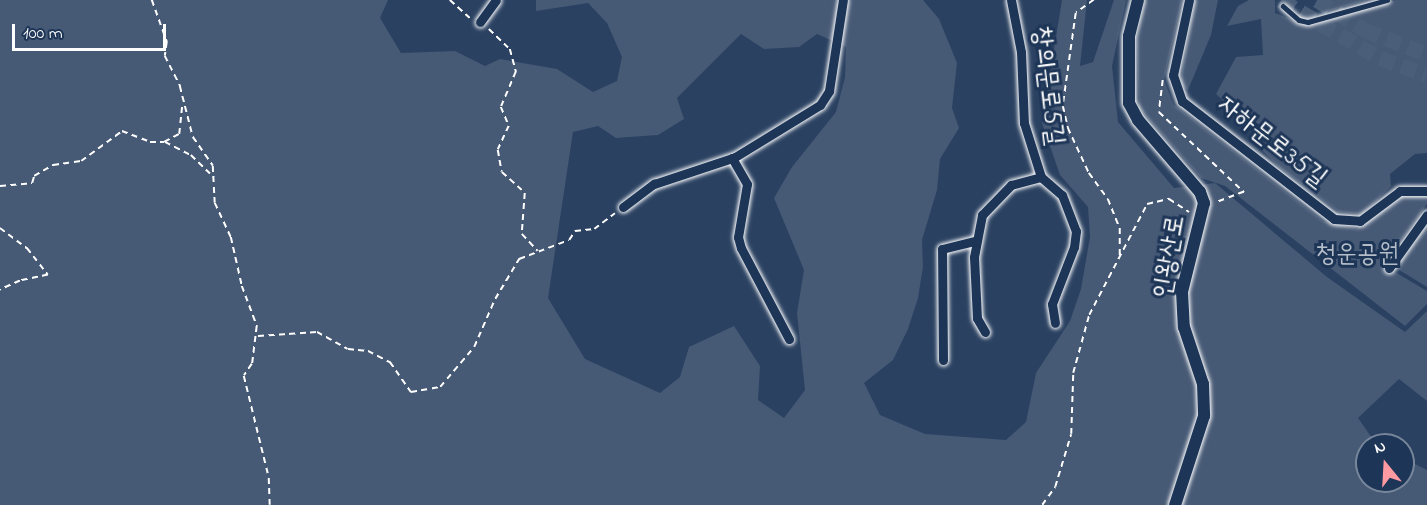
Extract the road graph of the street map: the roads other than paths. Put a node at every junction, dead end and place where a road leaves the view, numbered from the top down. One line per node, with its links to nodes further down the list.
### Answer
1 (496, 0): 8 (street)
2 (843, 0): 9 (street)
3 (1138, 0): 20 (street, 인왕산로)
4 (1189, 0): 11 (street, 자하문로35길)
5 (1388, 0): 7 (lane)
6 (1014, 3): 10 (street, 창의문로5길)
7 (1283, 6)
8 (480, 21)
9 (732, 158): 12 (street); 18 (street)
10 (1041, 177): 14 (street, 창의문로5길); 16 (street, 창의문로5길)
11 (1427, 191)
12 (623, 207)
13 (1427, 215): 15 (street)
14 (977, 240): 17 (street, 창의문로5길); 19 (street)
15 (1389, 268)
16 (1055, 323)
17 (985, 332)
18 (789, 339)
19 (943, 360)
20 (1175, 505)

